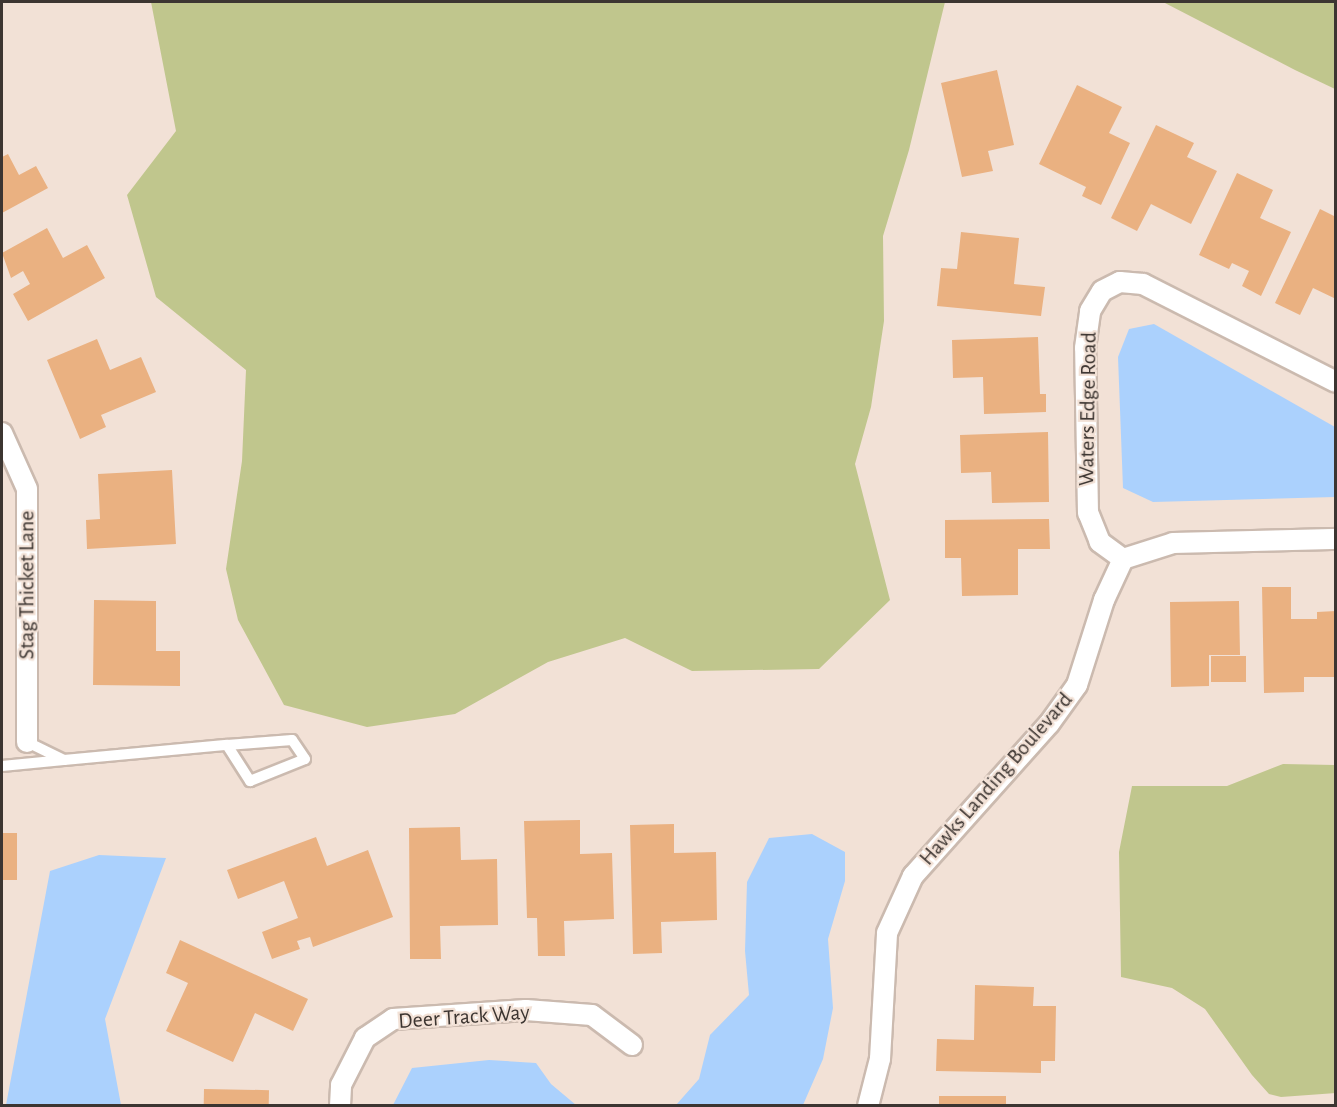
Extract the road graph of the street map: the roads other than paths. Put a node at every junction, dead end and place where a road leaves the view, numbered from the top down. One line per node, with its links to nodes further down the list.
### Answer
1 (1335, 382): 4 (street, Waters Edge Road)
2 (2, 433): 5 (street, Stag Thicket Lane)
3 (1335, 539): 4 (street)
4 (1123, 559): 11 (street, Hawks Landing Boulevard)
5 (27, 742): 7 (lane)
6 (227, 745): 6 (lane); 7 (lane)
7 (64, 760): 8 (lane)
8 (2, 766)
9 (632, 1045): 10 (street, Deer Track Way)
10 (340, 1106)
11 (868, 1106)

